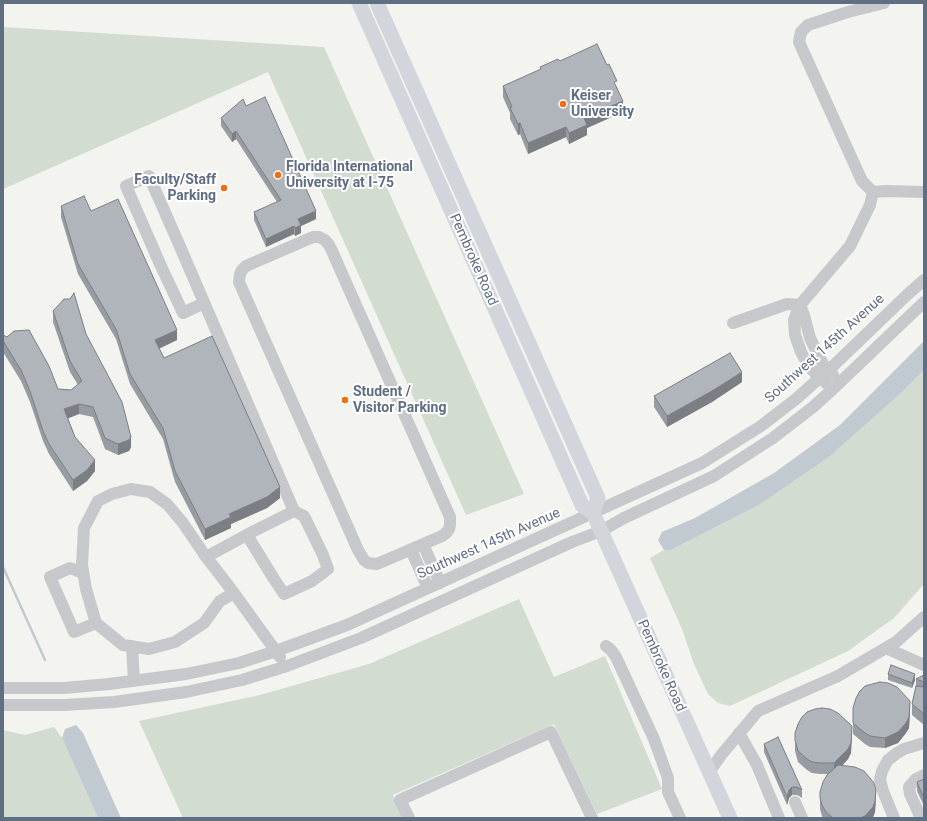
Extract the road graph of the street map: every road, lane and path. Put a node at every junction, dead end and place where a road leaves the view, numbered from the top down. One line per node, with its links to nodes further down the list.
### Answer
1 (358, 3): 14 (main road, Pembroke Road)
2 (377, 3): 14 (main road, Pembroke Road)
3 (884, 3): 4 (street)
4 (872, 192): 5 (street); 9 (street)
5 (924, 192)
6 (924, 280): 11 (street, Southwest 145th Avenue)
7 (924, 302): 12 (street)
8 (204, 303): 8 (street); 13 (street)
9 (800, 305): 10 (street); 11 (street)
10 (734, 323)
11 (825, 374): 12 (street); 14 (street, Southwest 145th Avenue)
12 (837, 386): 15 (street)
13 (294, 511): 16 (street); 16 (street)
14 (593, 513): 15 (main road, Pembroke Road); 21 (street, Southwest 145th Avenue)
15 (601, 531): 30 (street); 37 (main road, Pembroke Road)
16 (247, 535): 19 (street)
17 (423, 544): 18 (street); 18 (street); 21 (street)
18 (411, 550): 22 (street)
19 (206, 557): 20 (street); 23 (street)
20 (83, 573): 25 (street); 25 (street)
21 (440, 583): 22 (street, Southwest 145th Avenue)
22 (428, 588): 29 (street, Southwest 145th Avenue)
23 (234, 594): 26 (street); 29 (street)
24 (924, 617): 28 (street)
25 (96, 623): 26 (street)
26 (132, 646): 32 (street)
27 (606, 646): 42 (street)
28 (886, 648): 31 (street); 35 (street)
29 (276, 651): 30 (street); 32 (street, Southwest 145th Avenue)
30 (287, 666): 34 (street)
31 (924, 666)
32 (134, 681): 33 (street, Southwest 145th Avenue)
33 (3, 688)
34 (3, 705)
35 (740, 734): 37 (street); 44 (street)
36 (924, 743): 46 (street)
37 (709, 772): 43 (main road, Pembroke Road)
38 (924, 776): 47 (street)
39 (795, 802): 45 (street)
40 (409, 818): 41 (street)
41 (592, 818)
42 (680, 818)
43 (730, 818)
44 (779, 818)
45 (802, 818)
46 (894, 818)
47 (921, 818)

